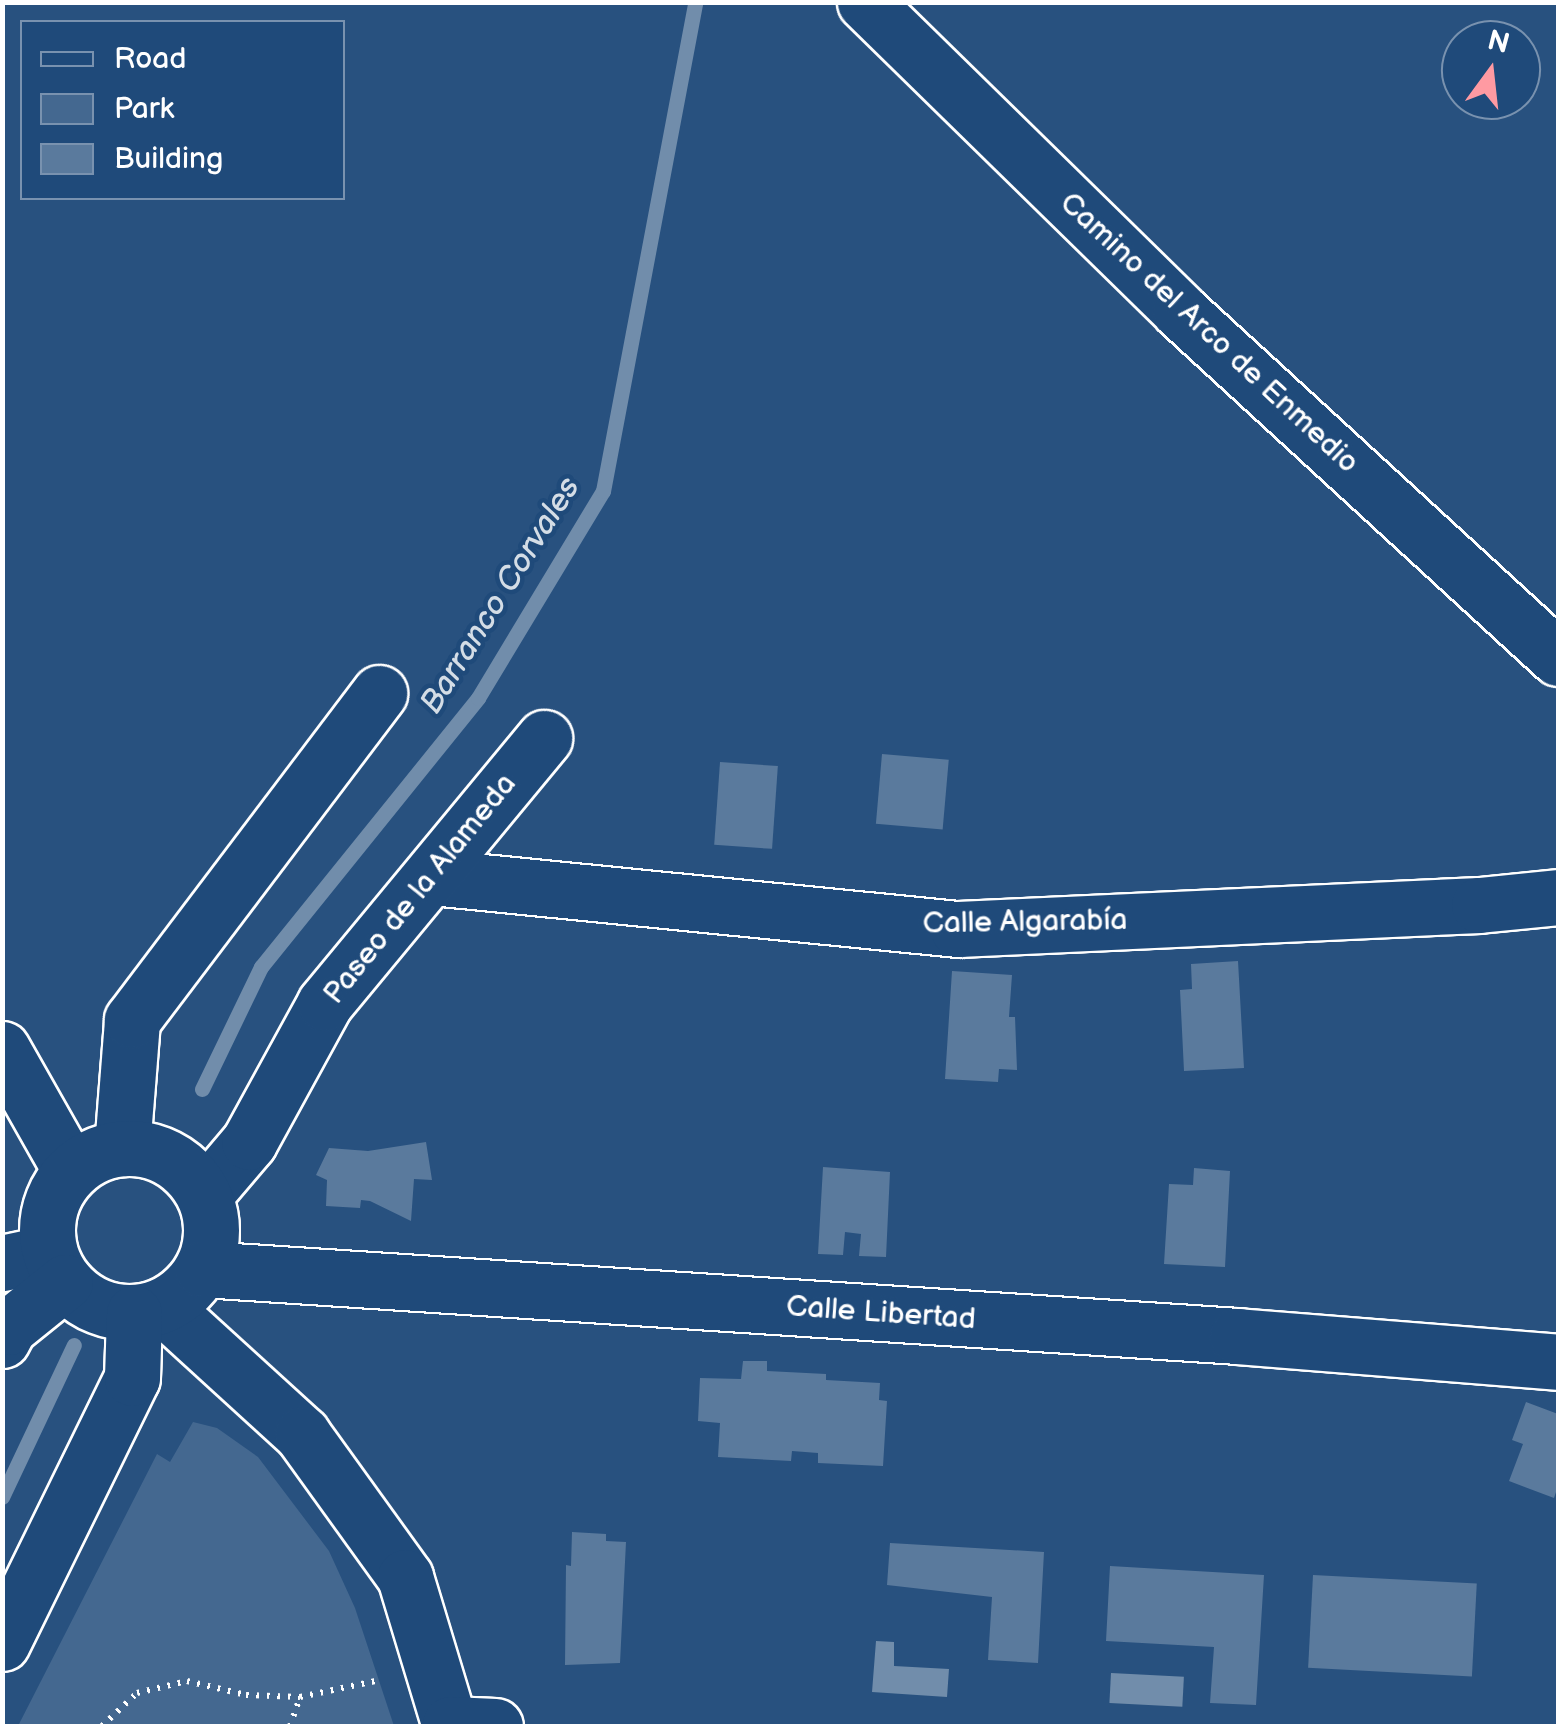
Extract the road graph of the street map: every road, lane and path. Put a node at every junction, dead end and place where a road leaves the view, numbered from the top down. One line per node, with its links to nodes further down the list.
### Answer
1 (865, 2): 2 (street, Camino del Arco de Enmedio)
2 (1558, 658)
3 (379, 694): 8 (street)
4 (544, 738): 5 (street, Paseo de la Alameda)
5 (432, 877): 6 (street, Calle Algarabía); 10 (street, Paseo de la Alameda)
6 (1558, 898)
7 (2, 1050): 9 (street)
8 (122, 1148): 9 (street); 10 (street)
9 (71, 1171): 11 (street)
10 (204, 1195): 12 (street)
11 (39, 1266): 13 (street); 14 (street)
12 (202, 1269): 13 (street); 15 (street, Calle Libertad)
13 (148, 1310): 16 (street); 18 (street)
14 (2, 1340)
15 (1558, 1362)
16 (2, 1644)
17 (300, 1697): 18 (path); 19 (path); 20 (path)
18 (458, 1714)
19 (102, 1726)
20 (290, 1726)

